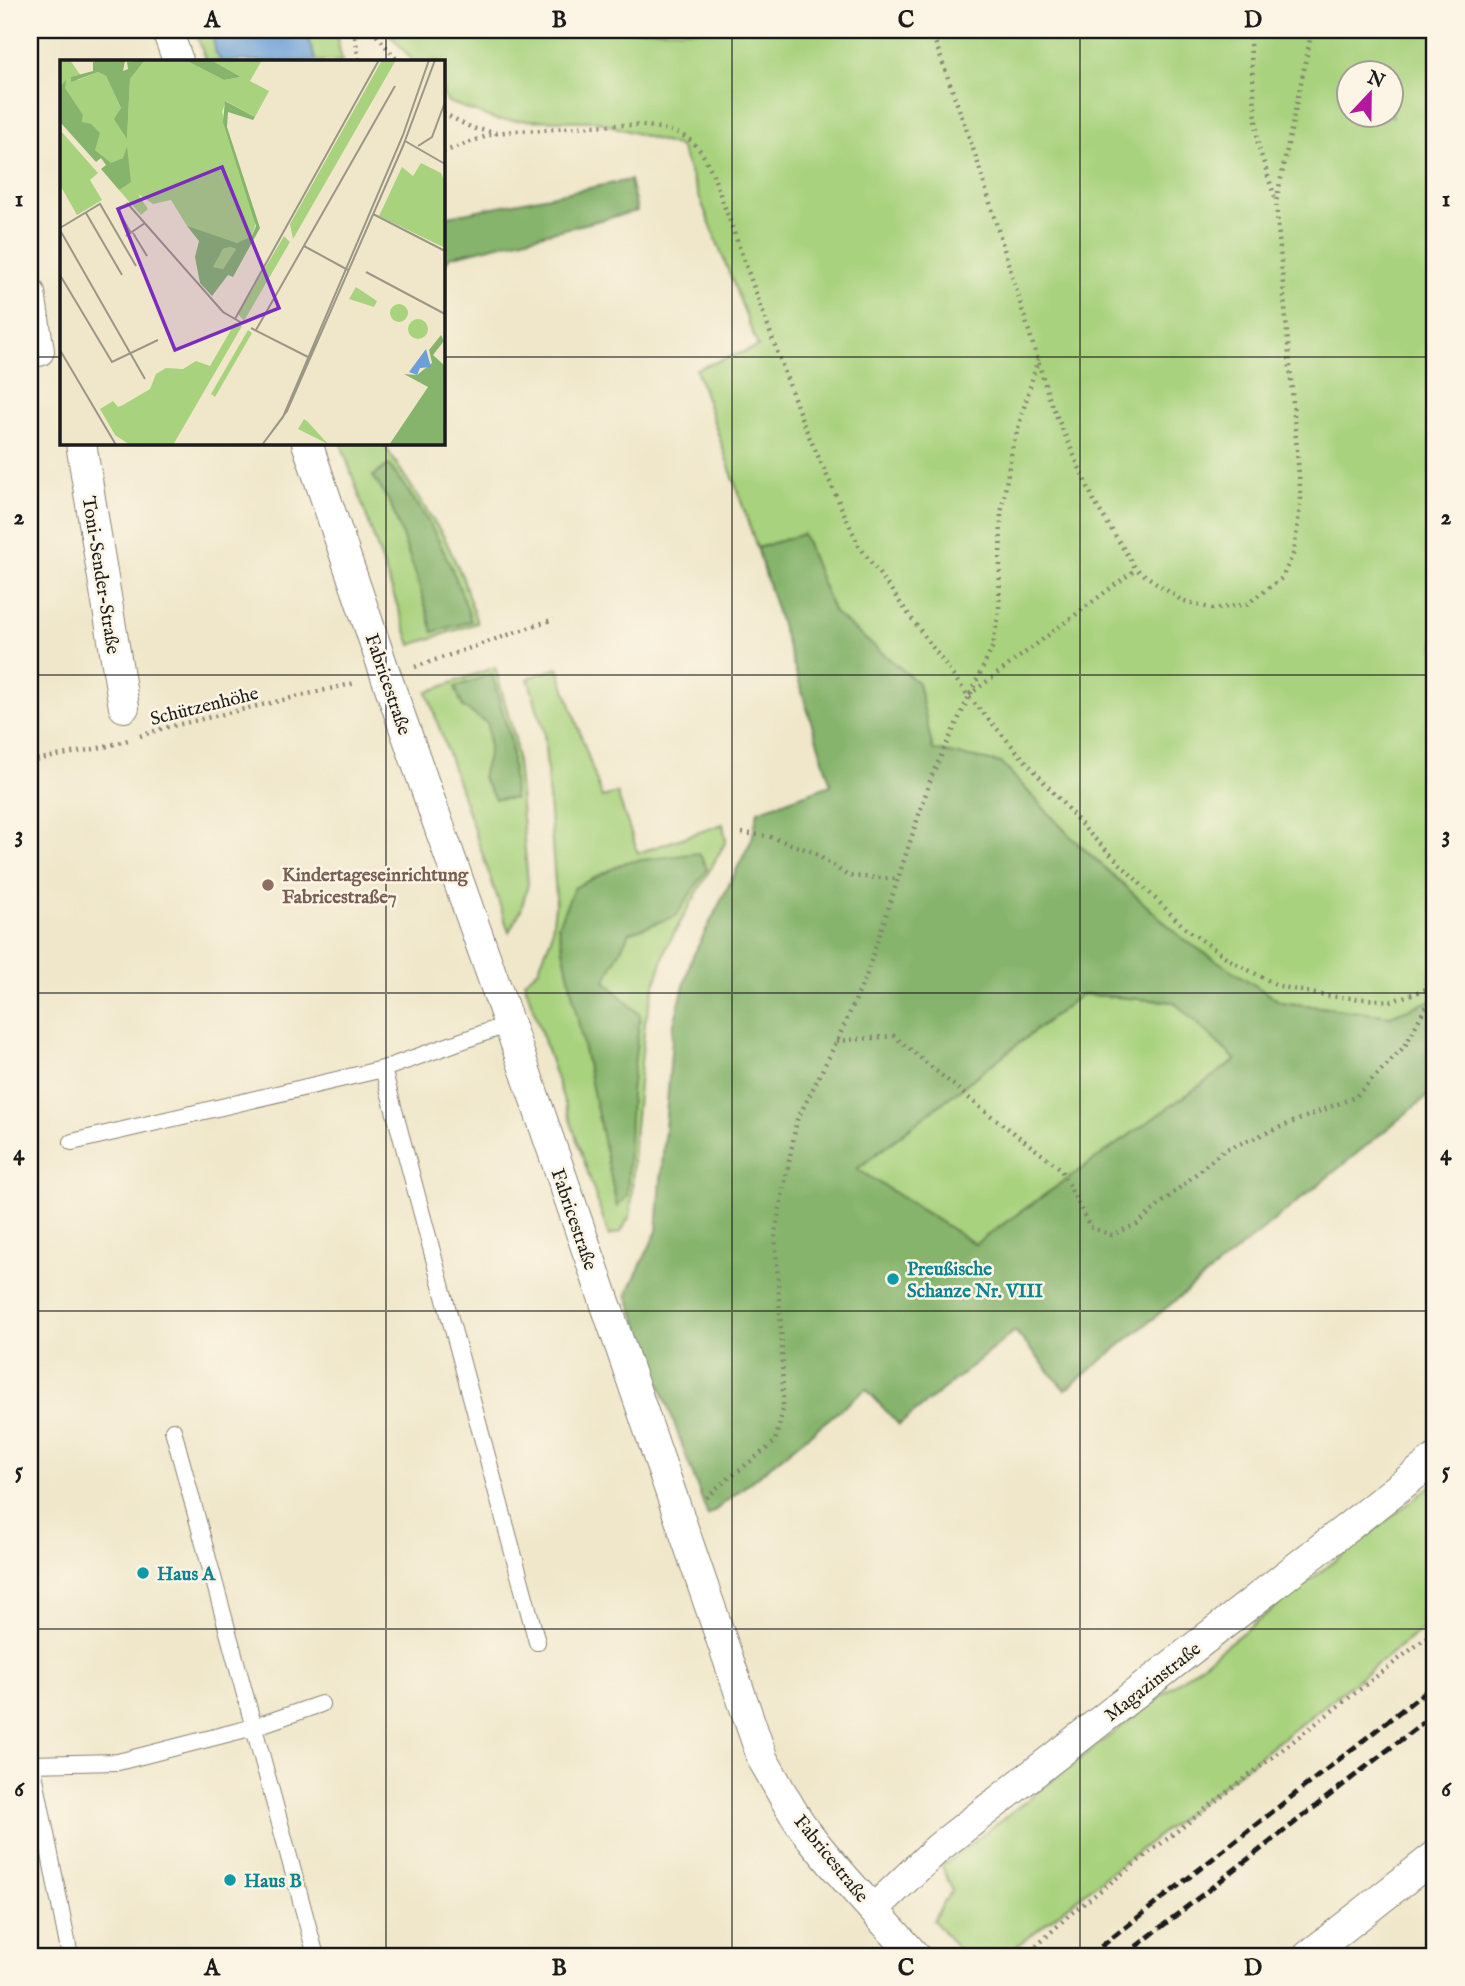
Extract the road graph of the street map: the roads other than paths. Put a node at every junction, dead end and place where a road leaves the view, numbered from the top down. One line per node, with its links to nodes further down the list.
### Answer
1 (167, 30): 2 (street)
2 (178, 60)
3 (30, 293): 4 (street)
4 (43, 354)
5 (81, 444): 7 (street, Toni-Sender-Straße)
6 (307, 444): 8 (street, Fabricestraße)
7 (124, 707)
8 (509, 1024): 9 (lane); 18 (street, Fabricestraße)
9 (383, 1069): 10 (lane); 13 (lane)
10 (72, 1142)
11 (173, 1430): 15 (lane)
12 (1435, 1459): 18 (street, Magazinstraße)
13 (537, 1642)
14 (321, 1704): 15 (lane)
15 (254, 1727): 16 (lane); 20 (lane)
16 (31, 1764): 19 (lane)
17 (1435, 1856): 22 (street)
18 (874, 1909): 21 (street, Fabricestraße)
19 (70, 1956)
20 (316, 1956)
21 (915, 1956)
22 (1308, 1956)

